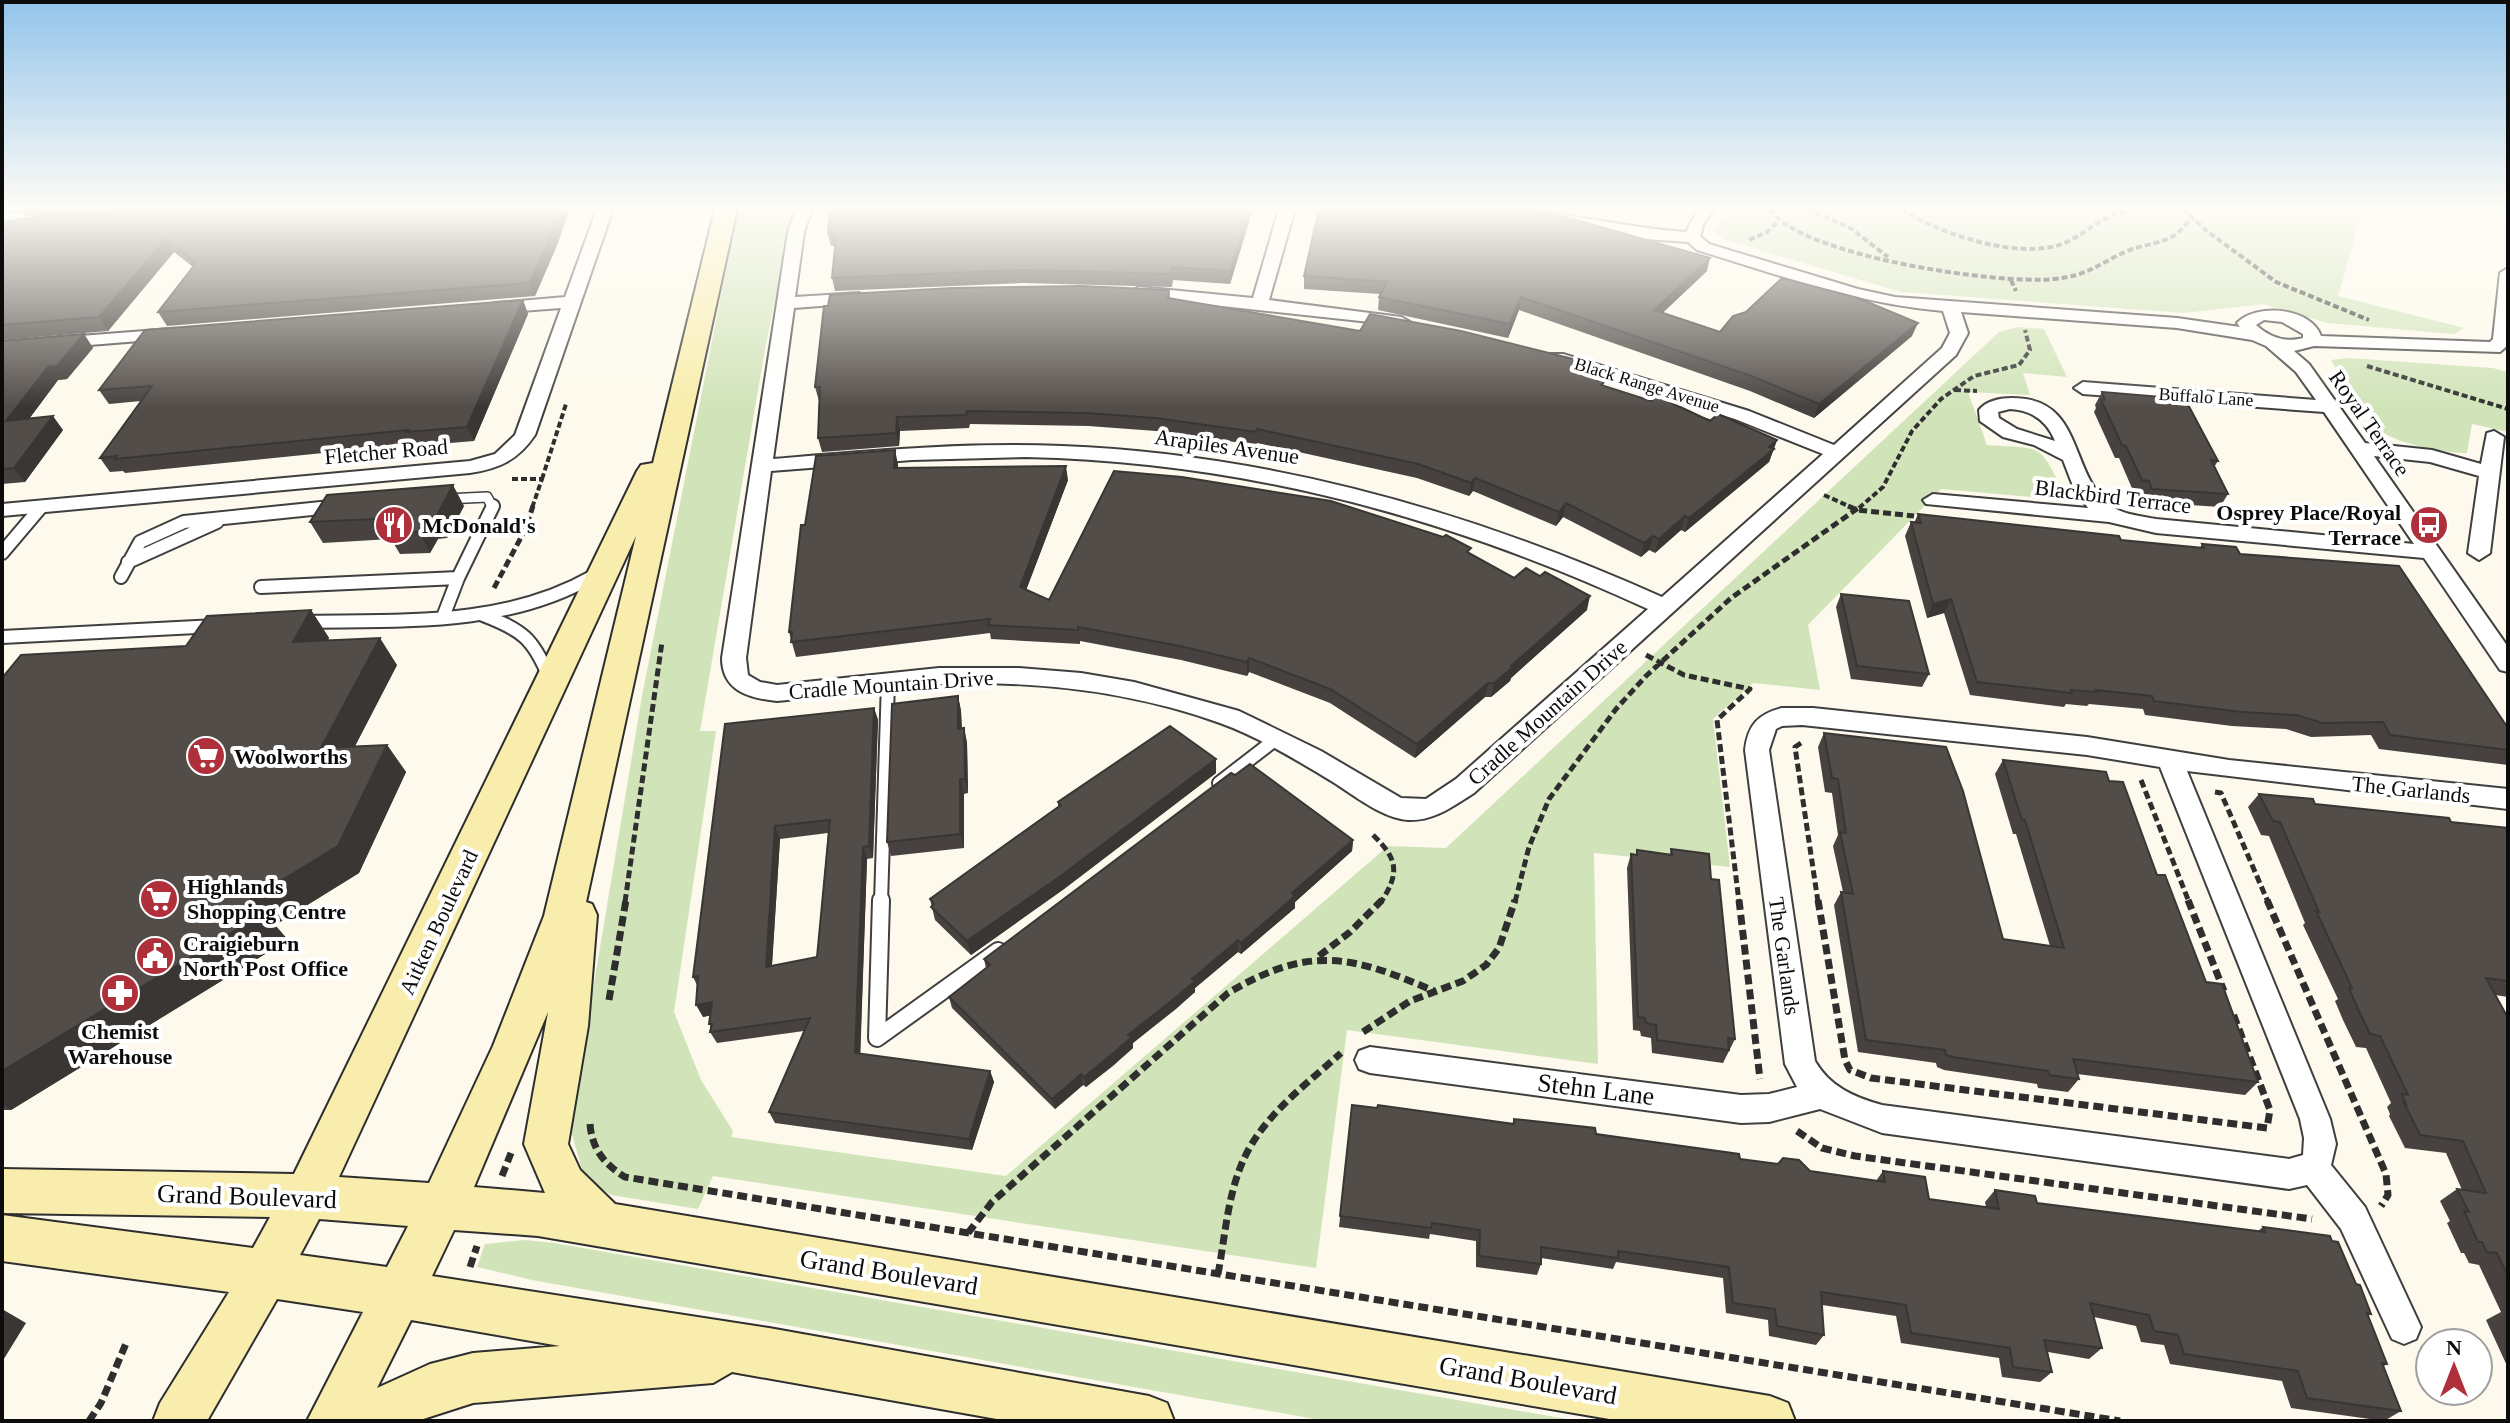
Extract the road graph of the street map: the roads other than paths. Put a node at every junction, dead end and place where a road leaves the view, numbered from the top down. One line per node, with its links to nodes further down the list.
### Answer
1 (581, 275): 9 (street, Fletcher Road)
2 (711, 275): 26 (main road, Aitken Boulevard)
3 (789, 275): 11 (street, Cradle Mountain Drive)
4 (1268, 275): 10 (street)
5 (1795, 275): 12 (street)
6 (1127, 292): 10 (street)
7 (2507, 292): 22 (street, Royal Terrace)
8 (871, 297): 11 (street)
9 (572, 302): 13 (street); 36 (street, Fletcher Road)
10 (1260, 302): 15 (street)
11 (785, 303): 31 (street, Cradle Mountain Drive)
12 (1951, 308): 16 (street); 29 (street, Cradle Mountain Drive)
13 (483, 309)
14 (2301, 324): 16 (street, Royal Terrace); 18 (street); 19 (street, Royal Terrace)
15 (1419, 326)
16 (2259, 332): 18 (street); 23 (street, Royal Terrace)
17 (190, 333): 20 (street)
18 (2307, 343): 19 (street, Royal Terrace); 23 (street, Royal Terrace)
19 (2387, 343): 22 (street, Royal Terrace)
20 (2, 347)
21 (1534, 352): 29 (street, Black Range Avenue)
22 (2501, 352)
23 (2303, 368): 25 (street, Royal Terrace)
24 (2083, 388): 25 (street, Buffalo Lane)
25 (2330, 407): 28 (street, Royal Terrace)
26 (679, 413): 42 (main road, Aitken Boulevard); 59 (main road, Aitken Boulevard)
27 (2494, 437): 32 (street)
28 (2358, 448): 32 (street); 39 (street, Royal Terrace)
29 (1835, 452): 46 (street, Cradle Mountain Drive)
30 (2070, 456): 38 (street)
31 (761, 466): 46 (street, Arapiles Avenue); 53 (street, Cradle Mountain Drive)
32 (2489, 473): 41 (street)
33 (439, 499): 44 (lane)
34 (1933, 500): 38 (street, Blackbird Terrace)
35 (350, 505): 43 (lane)
36 (41, 507): 37 (street, Fletcher Road); 40 (lane)
37 (2, 510)
38 (2109, 516): 39 (street, Blackbird Terrace)
39 (2431, 552): 52 (street, Royal Terrace)
40 (2, 553)
41 (2479, 553)
42 (607, 566): 47 (lane); 54 (main road, Aitken Boulevard)
43 (121, 577)
44 (458, 578): 45 (lane); 48 (lane)
45 (261, 587)
46 (1664, 607): 55 (street, Cradle Mountain Drive)
47 (483, 615): 48 (lane); 54 (lane)
48 (443, 617): 49 (lane)
49 (292, 623)
50 (232, 625): 51 (lane)
51 (2, 637)
52 (2508, 664)
53 (888, 682): 55 (street, Cradle Mountain Drive); 60 (lane)
54 (552, 684): 65 (main road, Aitken Boulevard)
55 (1276, 739): 57 (lane)
56 (2175, 773): 58 (street, The Garlands); 62 (street, The Garlands); 63 (street)
57 (1202, 796)
58 (2508, 799)
59 (588, 815): 66 (main road, Aitken Boulevard); 67 (main road)
60 (1006, 945)
61 (1359, 1047): 62 (street, Stehn Lane)
62 (1822, 1095): 63 (street)
63 (2313, 1168): 71 (street)
64 (2, 1191): 65 (main road, Grand Boulevard)
65 (304, 1196): 66 (main road, Grand Boulevard); 69 (main road, Aitken Boulevard)
66 (440, 1208): 67 (main road, Grand Boulevard); 70 (main road, Aitken Boulevard)
67 (602, 1224): 77 (main road, Grand Boulevard)
68 (2, 1238): 69 (main road)
69 (264, 1274): 70 (main road); 73 (main road, Aitken Boulevard)
70 (398, 1293): 72 (main road); 74 (main road, Aitken Boulevard)
71 (2404, 1327)
72 (769, 1353): 75 (main road); 76 (main road)
73 (178, 1421)
74 (332, 1421)
75 (361, 1421)
76 (1149, 1421)
77 (1770, 1421)

